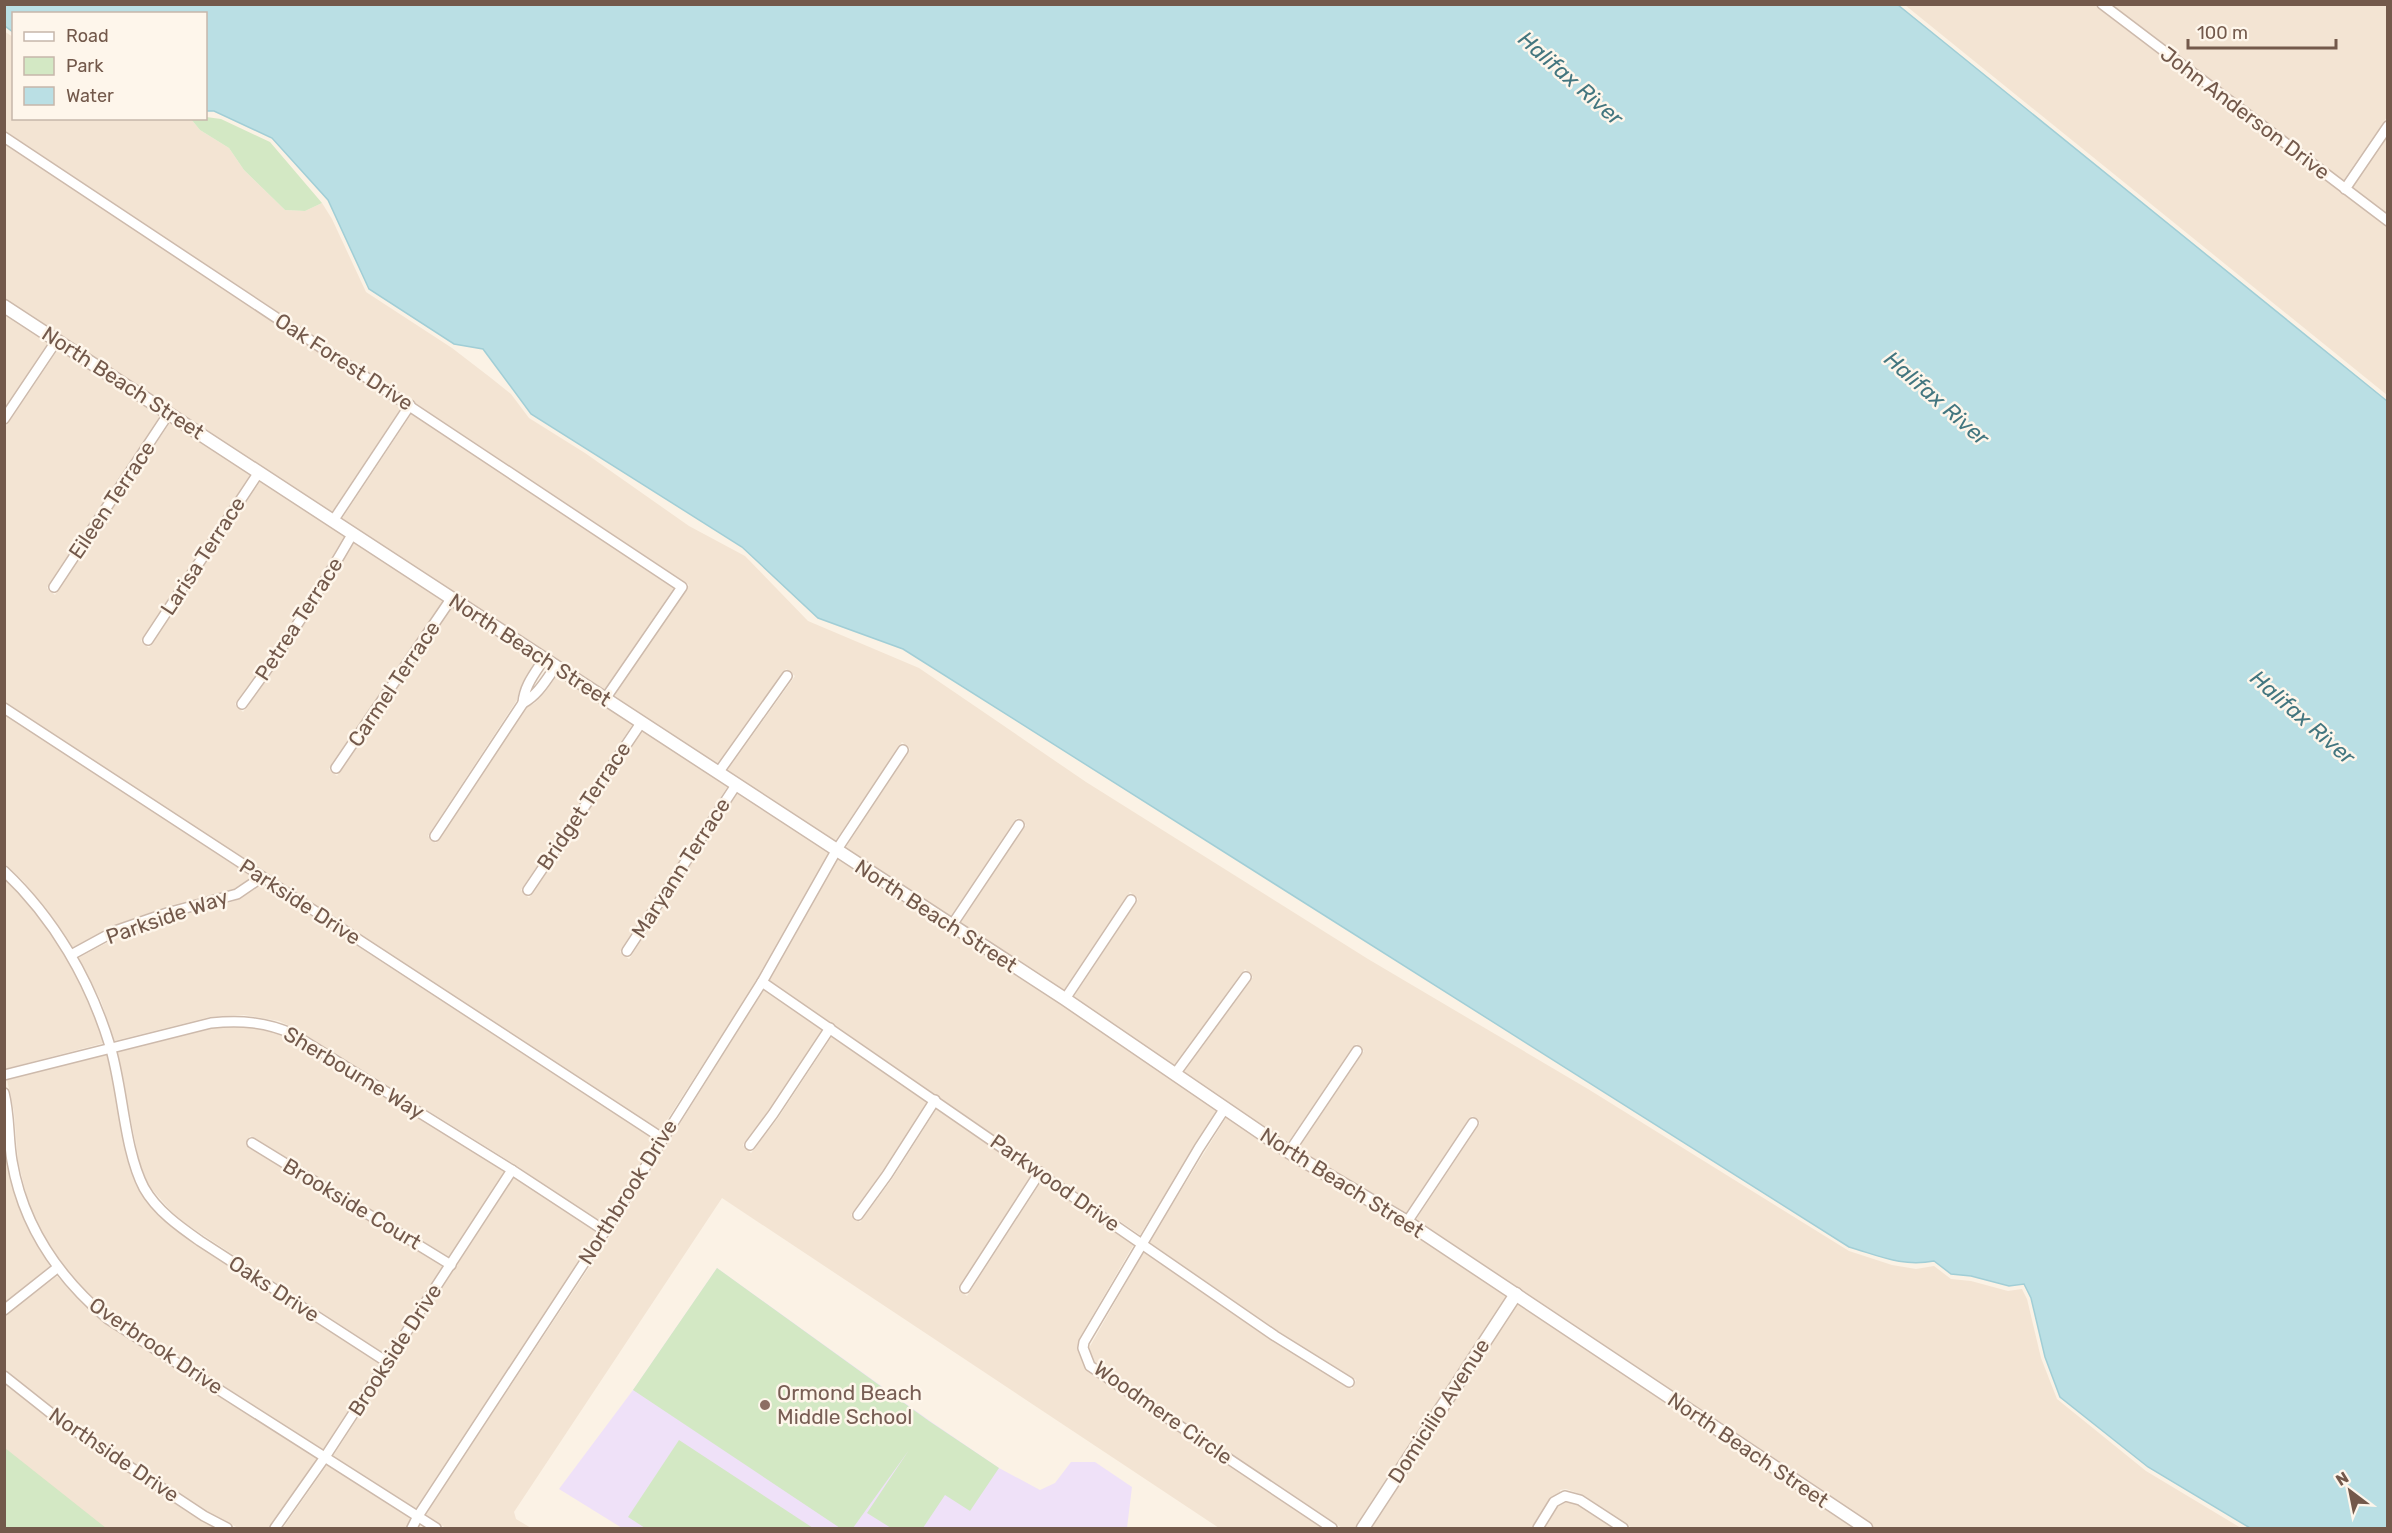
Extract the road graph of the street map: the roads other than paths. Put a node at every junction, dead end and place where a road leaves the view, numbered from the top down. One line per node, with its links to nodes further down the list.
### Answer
1 (2102, 4): 4 (street, John Anderson Drive)
2 (2388, 126): 4 (street)
3 (4, 137): 8 (street, Oak Forest Drive)
4 (2345, 189): 5 (street, John Anderson Drive)
5 (2388, 221)
6 (4, 306): 7 (street, North Beach Street)
7 (57, 340): 9 (street, North Beach Street); 10 (street)
8 (410, 405): 12 (street); 20 (street, Oak Forest Drive)
9 (169, 413): 11 (street, North Beach Street); 14 (street, Eileen Terrace)
10 (4, 419)
11 (259, 472): 12 (street, North Beach Street); 16 (street, Larisa Terrace)
12 (333, 521): 13 (street, North Beach Street)
13 (353, 533): 15 (street, North Beach Street); 22 (street, Petrea Terrace)
14 (54, 587)
15 (451, 599): 17 (street, North Beach Street); 26 (street, Carmel Terrace)
16 (148, 640)
17 (544, 659): 18 (street, North Beach Street); 21 (street)
18 (556, 666): 20 (street, North Beach Street); 21 (street)
19 (787, 676): 27 (street)
20 (605, 699): 24 (street, North Beach Street)
21 (523, 703): 30 (street)
22 (242, 704)
23 (4, 708): 33 (street, Parkside Drive)
24 (641, 723): 27 (street, North Beach Street); 34 (street, Bridget Terrace)
25 (903, 750): 31 (street, Northbrook Drive)
26 (336, 768)
27 (718, 773): 28 (street, North Beach Street)
28 (736, 785): 31 (street, North Beach Street); 37 (street, Maryann Terrace)
29 (1019, 825): 36 (street)
30 (435, 836)
31 (836, 851): 36 (street, North Beach Street); 40 (street, Northbrook Drive)
32 (4, 871): 38 (street, Oaks Drive)
33 (262, 877): 38 (street, Parkside Way); 51 (street, Parkside Drive)
34 (528, 890)
35 (1131, 900): 41 (street)
36 (952, 925): 41 (street, North Beach Street)
37 (627, 951)
38 (71, 955): 43 (street, Oaks Drive)
39 (1246, 977): 45 (street)
40 (762, 982): 42 (street, Parkwood Drive); 51 (street, Northbrook Drive)
41 (1065, 999): 45 (street, North Beach Street)
42 (830, 1028): 48 (street, Parkwood Drive); 53 (street)
43 (111, 1047): 46 (street, Sherbourne Way); 55 (street, Sherbourne Way); 66 (street, Oaks Drive)
44 (1357, 1051): 54 (street)
45 (1175, 1074): 49 (street, North Beach Street)
46 (4, 1075)
47 (4, 1093): 62 (street, Overbrook Drive)
48 (935, 1100): 56 (street, Parkwood Drive); 57 (street)
49 (1225, 1108): 54 (street, North Beach Street); 60 (street, Woodmere Circle)
50 (1473, 1123): 58 (street)
51 (662, 1138): 59 (street, Northbrook Drive)
52 (252, 1143): 61 (street, Brookside Court)
53 (750, 1145)
54 (1289, 1152): 58 (street, North Beach Street)
55 (512, 1170): 59 (street, Sherbourne Way); 61 (street, Brookside Drive)
56 (1040, 1172): 60 (street, Parkwood Drive); 63 (street)
57 (858, 1215)
58 (1407, 1222): 64 (street, North Beach Street)
59 (605, 1231): 70 (street, Northbrook Drive)
60 (1142, 1243): 68 (street, Parkwood Drive); 75 (street, Woodmere Circle)
61 (451, 1265): 66 (street, Brookside Drive)
62 (57, 1268): 65 (street); 69 (street, Overbrook Drive)
63 (965, 1288)
64 (1516, 1294): 76 (street, Domicilio Avenue); 79 (street, North Beach Street)
65 (4, 1310)
66 (387, 1362): 69 (street, Brookside Drive)
67 (4, 1376): 71 (street, Northside Drive)
68 (1349, 1382)
69 (326, 1457): 70 (street, Overbrook Drive); 72 (street, Brookside Drive)
70 (418, 1516): 73 (street, Northbrook Drive); 74 (street, Overbrook Drive)
71 (227, 1528)
72 (275, 1528)
73 (412, 1528)
74 (436, 1528)
75 (1332, 1528)
76 (1363, 1528)
77 (1538, 1528): 78 (street)
78 (1623, 1528)
79 (1866, 1528)

